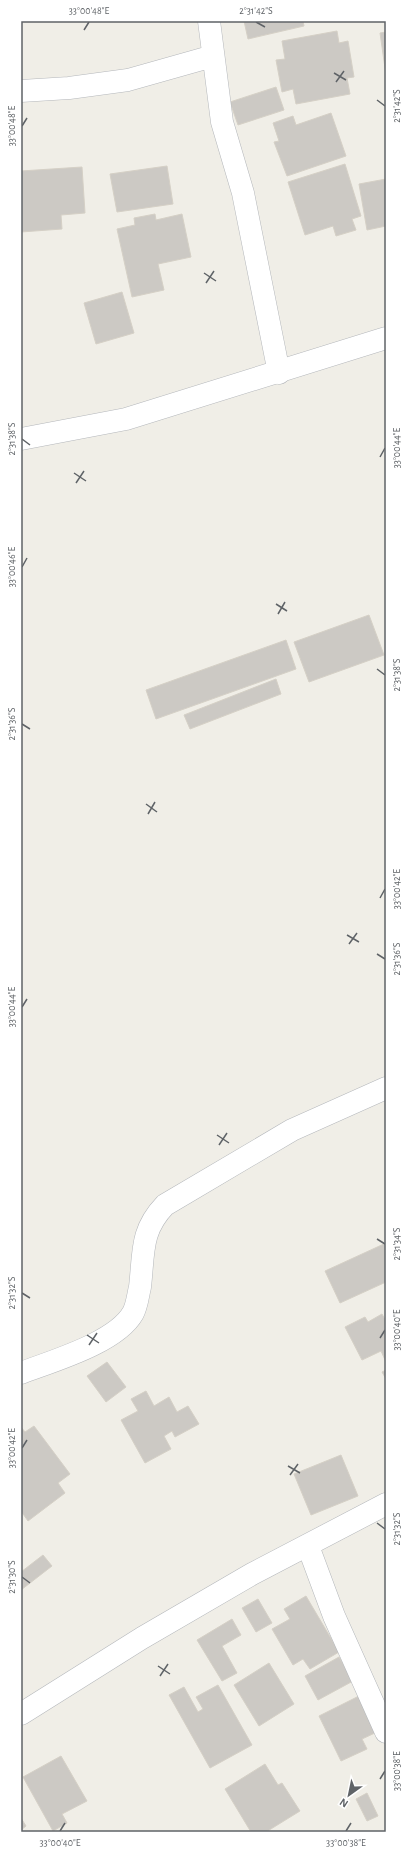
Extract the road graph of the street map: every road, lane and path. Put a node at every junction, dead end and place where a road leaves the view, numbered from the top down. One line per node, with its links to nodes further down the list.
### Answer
1 (209, 21): 2 (street)
2 (213, 56): 3 (street); 5 (street)
3 (21, 91)
4 (386, 338): 5 (street)
5 (279, 373): 6 (street)
6 (21, 439)
7 (386, 1088): 8 (street)
8 (21, 1373)
9 (386, 1504): 10 (street)
10 (308, 1546): 11 (street); 12 (street)
11 (21, 1714)
12 (386, 1732)

